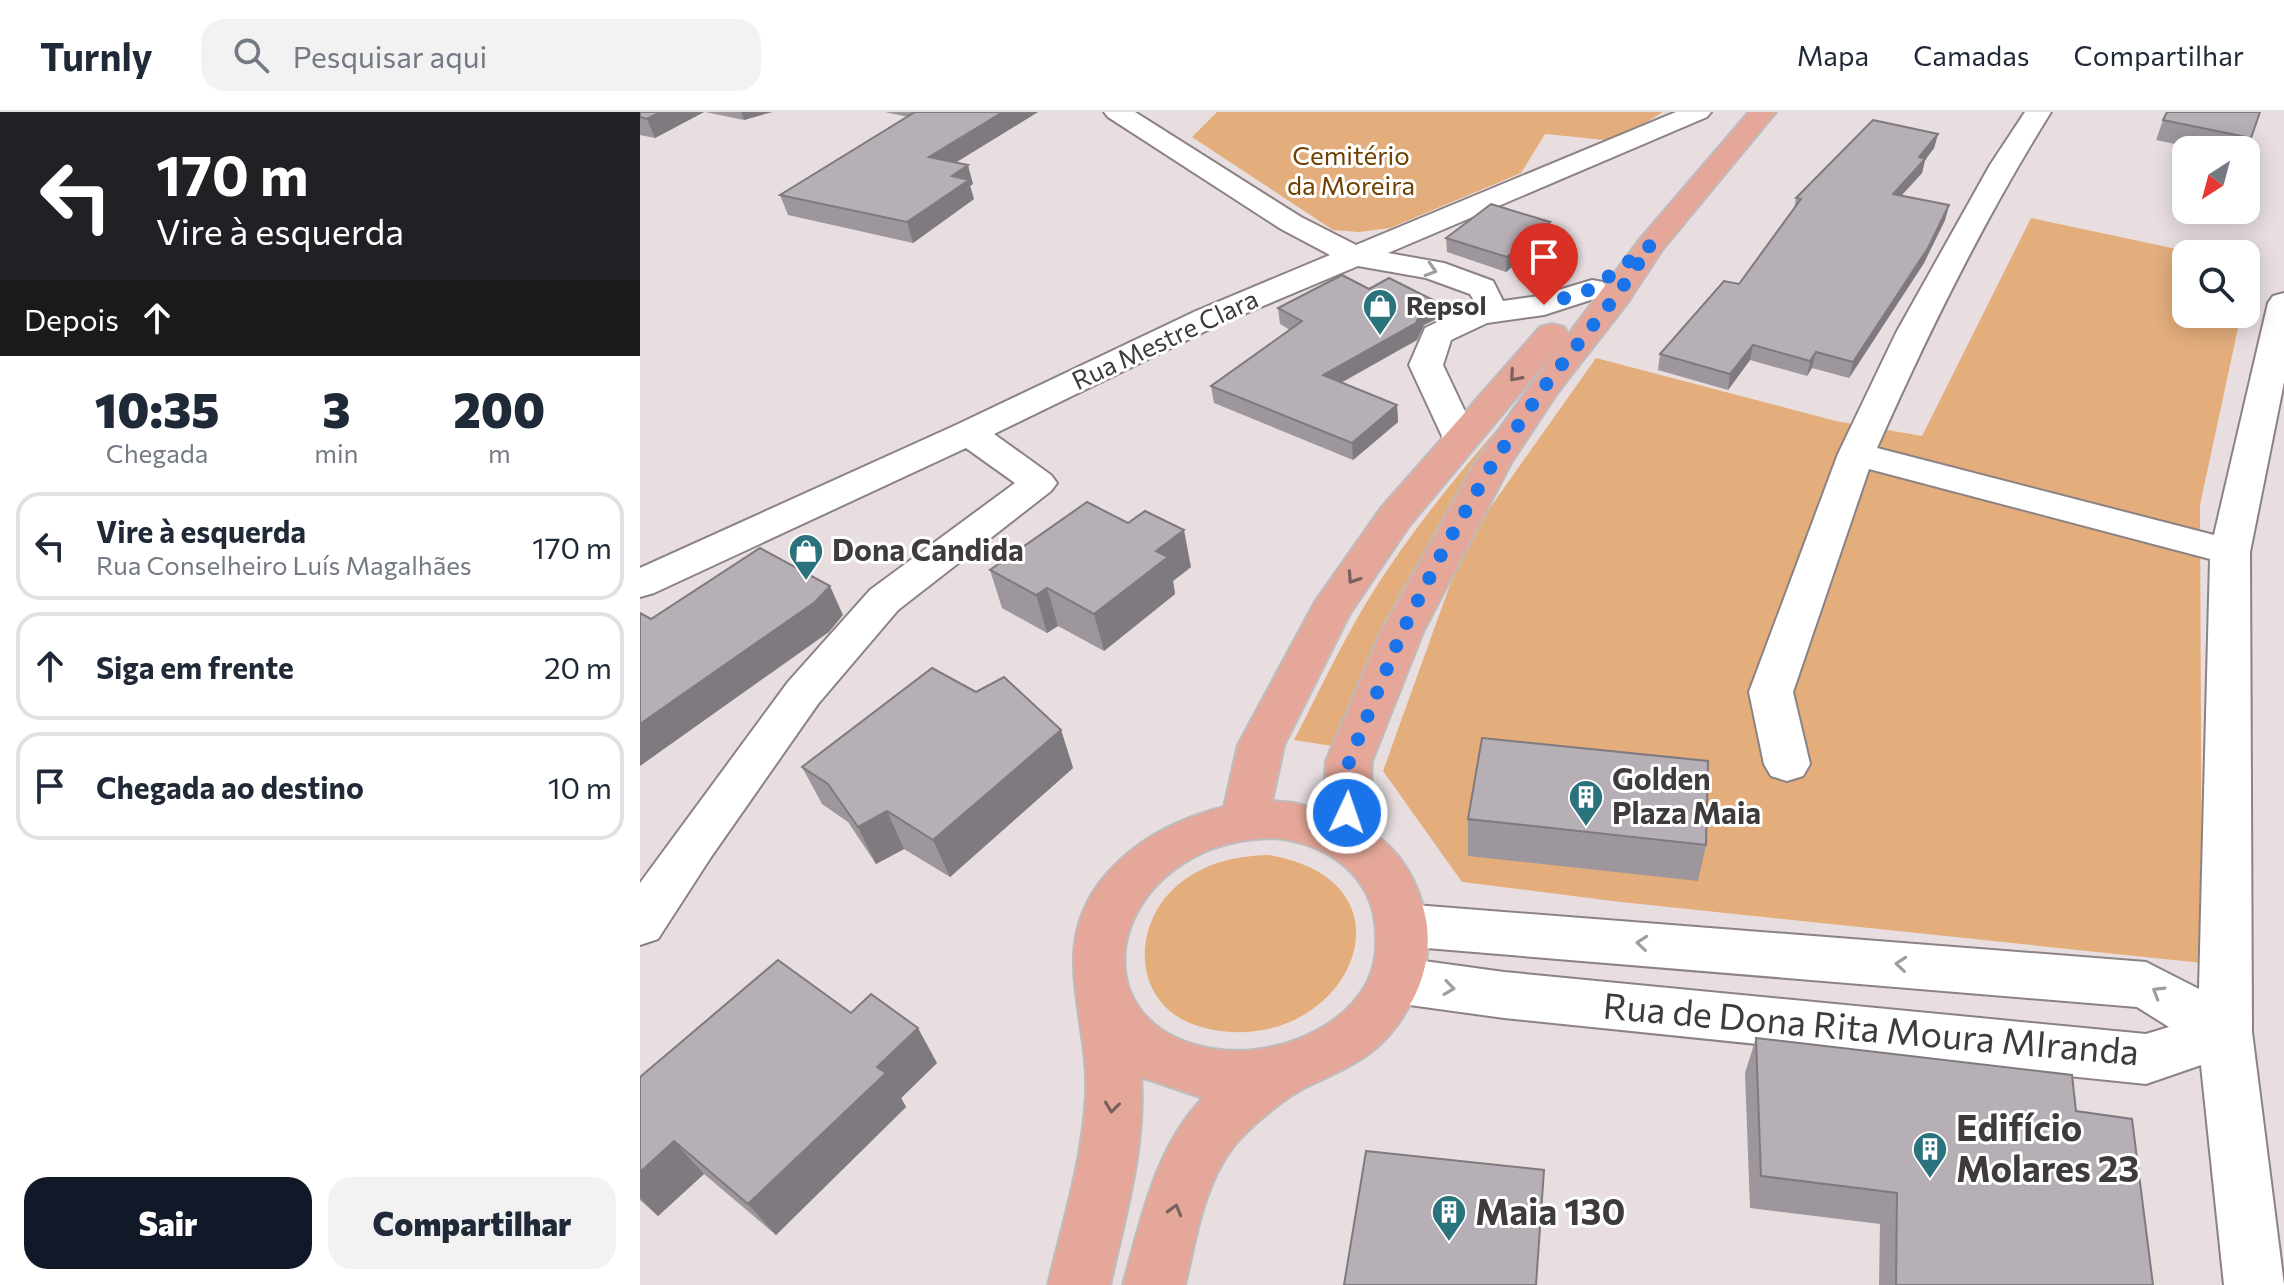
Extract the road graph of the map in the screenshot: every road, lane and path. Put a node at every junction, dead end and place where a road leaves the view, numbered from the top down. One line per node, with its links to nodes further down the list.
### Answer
1 (1117, 112): 6 (street)
2 (1698, 112): 6 (street, Rua Mestre Clara)
3 (1761, 112): 5 (main road)
4 (2038, 112): 12 (street)
5 (1651, 245): 7 (main road); 17 (main road)
6 (1354, 256): 9 (street, one-way to 9); 10 (street, Rua Mestre Clara)
7 (1592, 289): 9 (street); 11 (main road, one-way to 11)
8 (2284, 303): 13 (street)
9 (1479, 314): 11 (street)
10 (969, 433): 14 (street, Rua Mestre Clara); 18 (street)
11 (1460, 439): 16 (main road, one-way to 16)
12 (1856, 454): 13 (street); 15 (street)
13 (2230, 552): 22 (street)
14 (640, 584)
15 (1787, 764)
16 (1244, 822): 17 (main road); 21 (main road)
17 (1345, 839): 19 (main road)
18 (640, 924)
19 (1402, 925): 20 (main road); 22 (street, Rua de Dona Rita Moura MIranda, one-way to 19)
20 (1395, 980): 22 (street, Rua de Dona Rita Moura MIranda, one-way to 22); 23 (main road)
21 (1104, 1002): 23 (main road); 24 (main road, one-way to 24)
22 (2225, 1032): 26 (street)
23 (1283, 1072): 25 (main road, one-way to 23)
24 (1079, 1285)
25 (1154, 1285)
26 (2255, 1285)

